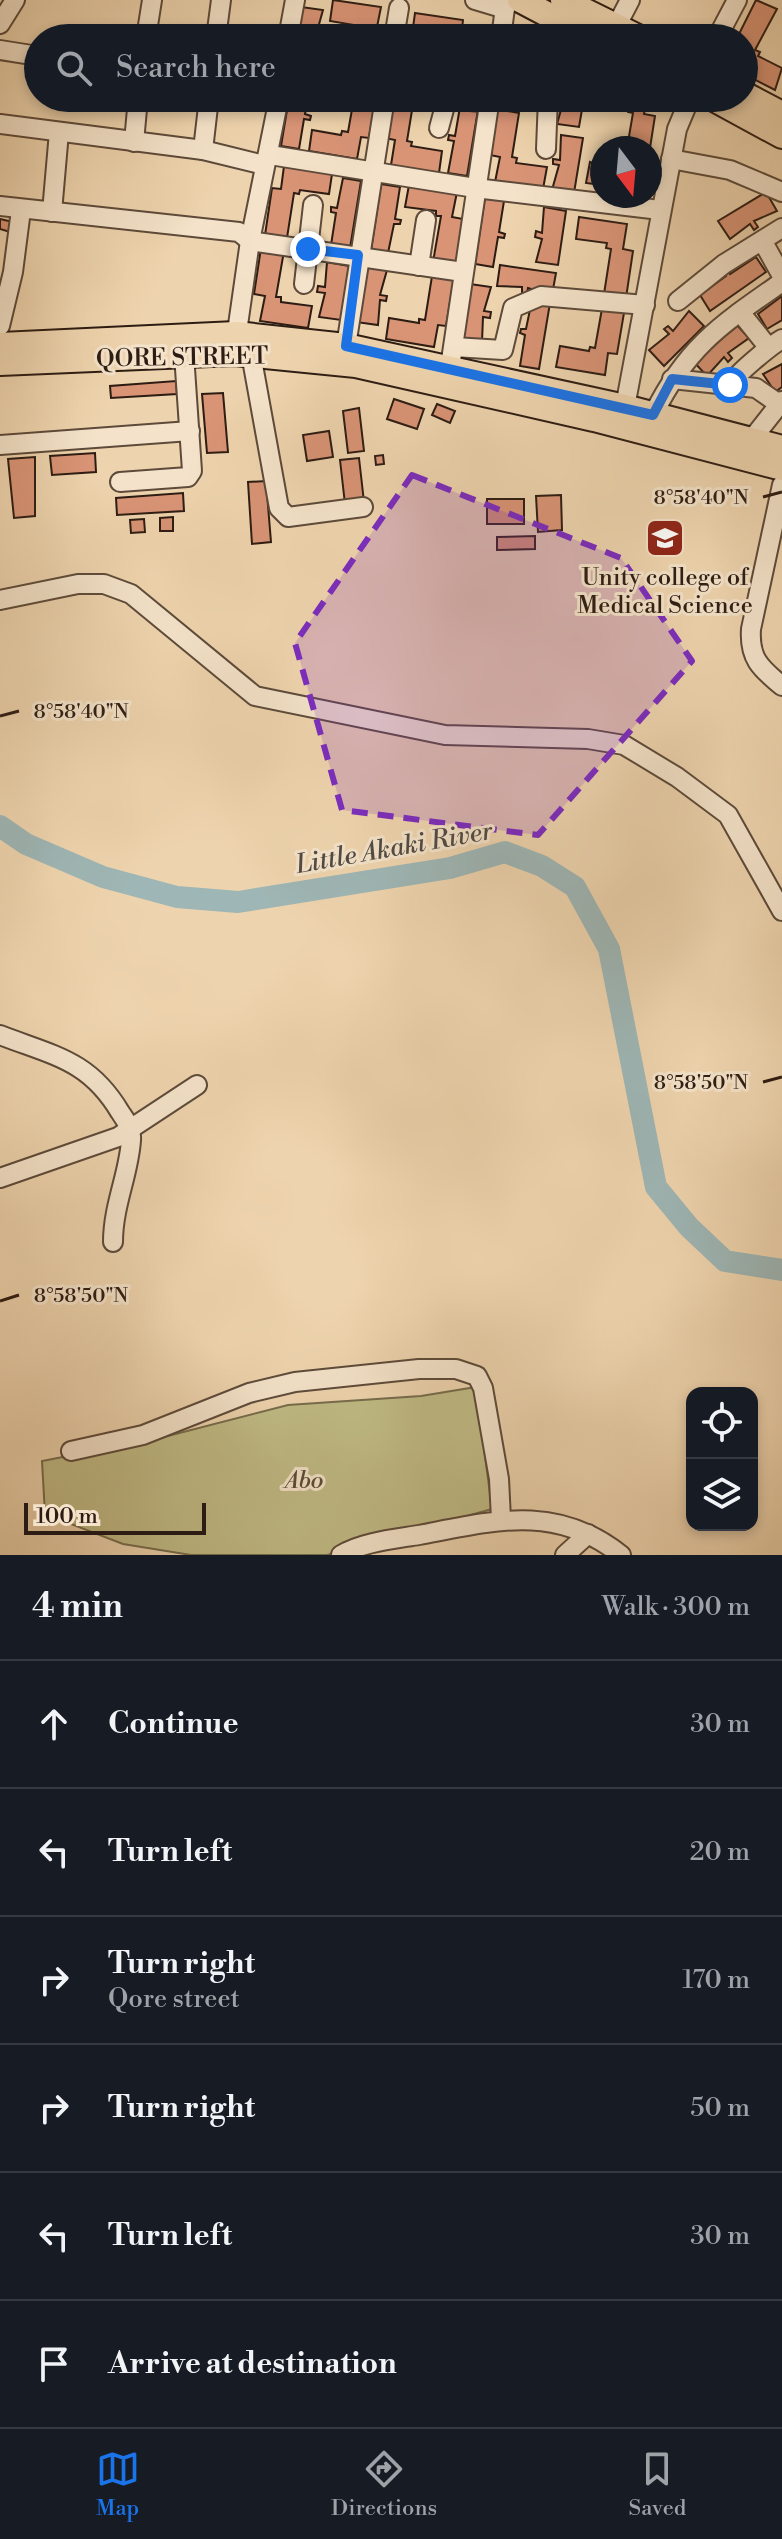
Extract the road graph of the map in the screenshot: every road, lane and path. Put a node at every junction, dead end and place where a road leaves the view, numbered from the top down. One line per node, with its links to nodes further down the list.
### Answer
1 (15, 0): 11 (street)
2 (152, 0): 12 (street)
3 (221, 0): 13 (street)
4 (295, 0): 14 (street)
5 (475, 0): 8 (street)
6 (630, 0): 19 (street)
7 (737, 0): 20 (street)
8 (510, 3): 16 (street); 17 (main road)
9 (574, 3): 18 (main road)
10 (399, 8): 15 (street)
11 (0, 24)
12 (148, 24)
13 (218, 24)
14 (291, 24)
15 (396, 24)
16 (506, 24)
17 (559, 24)
18 (615, 24)
19 (618, 24)
20 (724, 24)
21 (0, 50): 22 (street)
22 (24, 54)
23 (758, 101): 33 (main road)
24 (137, 112): 38 (street)
25 (207, 112): 40 (street)
26 (276, 112): 42 (street)
27 (383, 112): 43 (street)
28 (443, 112): 35 (street)
29 (488, 112): 44 (street)
30 (547, 112): 39 (street)
31 (684, 112): 41 (street)
32 (738, 112): 37 (main road)
33 (782, 114)
34 (0, 124): 36 (street)
35 (439, 128)
36 (59, 132): 38 (street); 50 (street)
37 (782, 136)
38 (134, 142): 40 (street)
39 (546, 149)
40 (203, 150): 42 (street)
41 (671, 159): 45 (street); 49 (street)
42 (267, 160): 43 (street); 53 (street)
43 (373, 172): 44 (street); 56 (street)
44 (475, 188): 49 (street); 58 (street)
45 (782, 192)
46 (313, 205): 55 (street)
47 (0, 206): 48 (street)
48 (21, 210): 50 (street); 64 (street)
49 (660, 210): 62 (street)
50 (52, 212): 53 (street)
51 (426, 220): 57 (street)
52 (782, 228): 54 (street)
53 (250, 241): 55 (street); 68 (street)
54 (763, 242): 59 (street); 61 (street)
55 (308, 249): 56 (street); 60 (street)
56 (358, 255): 57 (street); 67 (street)
57 (419, 266): 58 (street)
58 (463, 272): 70 (street)
59 (782, 279): 63 (street)
60 (304, 284)
61 (678, 301)
62 (645, 305): 70 (street); 77 (street)
63 (740, 312): 65 (street); 73 (street)
64 (0, 326)
65 (775, 343): 72 (street)
66 (0, 345): 68 (main road, QORE STREET)
67 (346, 346): 68 (main road, QORE STREET); 70 (main road, QORE STREET)
68 (241, 347): 69 (main road, QORE STREET); 83 (main road, QORE STREET); 86 (street)
69 (184, 354): 71 (main road, QORE STREET); 79 (street)
70 (452, 357): 77 (main road, QORE STREET)
71 (0, 363)
72 (750, 367): 74 (street); 75 (street)
73 (672, 379): 74 (street); 78 (street)
74 (730, 385): 75 (street)
75 (756, 388): 76 (street)
76 (781, 402): 80 (street)
77 (625, 407): 78 (main road, QORE STREET)
78 (653, 415): 80 (main road, QORE STREET)
79 (190, 431): 81 (street); 84 (street)
80 (752, 439): 82 (main road, QORE STREET)
81 (0, 445)
82 (782, 448)
83 (782, 468)
84 (120, 482)
85 (782, 485): 88 (street)
86 (363, 507)
87 (0, 600): 89 (street)
88 (782, 686)
89 (782, 911)
90 (0, 1035): 92 (street)
91 (197, 1085): 92 (street)
92 (130, 1128): 93 (street); 94 (street)
93 (0, 1178)
94 (113, 1242)
95 (71, 1451): 96 (street)
96 (501, 1519): 97 (street); 98 (street)
97 (588, 1534): 99 (street); 100 (street)
98 (341, 1555)
99 (565, 1555)
100 (621, 1555)

